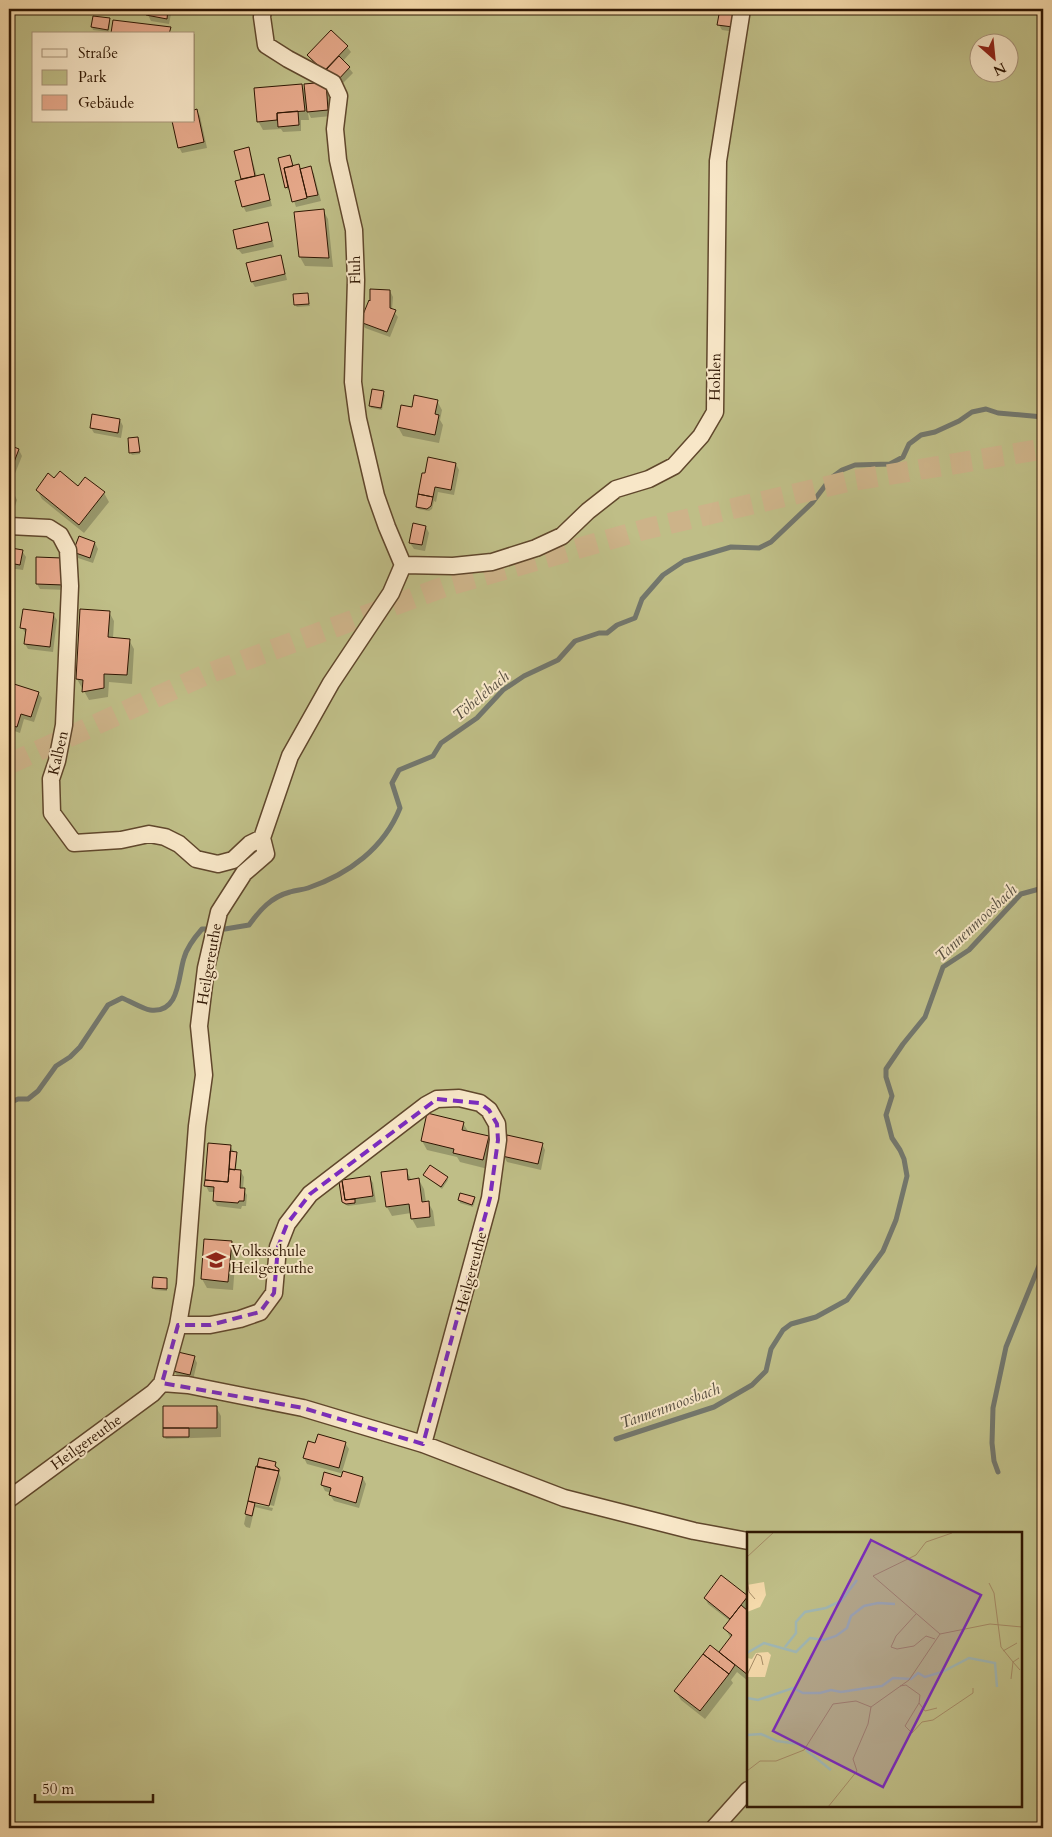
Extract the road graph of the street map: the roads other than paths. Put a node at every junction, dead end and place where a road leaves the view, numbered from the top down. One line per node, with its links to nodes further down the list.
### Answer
1 (263, 9): 4 (street, Fluh)
2 (742, 9): 4 (street, Hohlen)
3 (9, 526): 5 (street, Kalben)
4 (404, 565): 5 (street, Heilgereuthe)
5 (262, 838): 6 (street, Heilgereuthe)
6 (178, 1325): 7 (street, Heilgereuthe); 8 (street, Heilgereuthe)
7 (162, 1383): 8 (street); 9 (street, Heilgereuthe)
8 (423, 1444): 10 (street)
9 (9, 1499)
10 (747, 1541)
11 (747, 1791): 12 (street)
12 (714, 1828)

